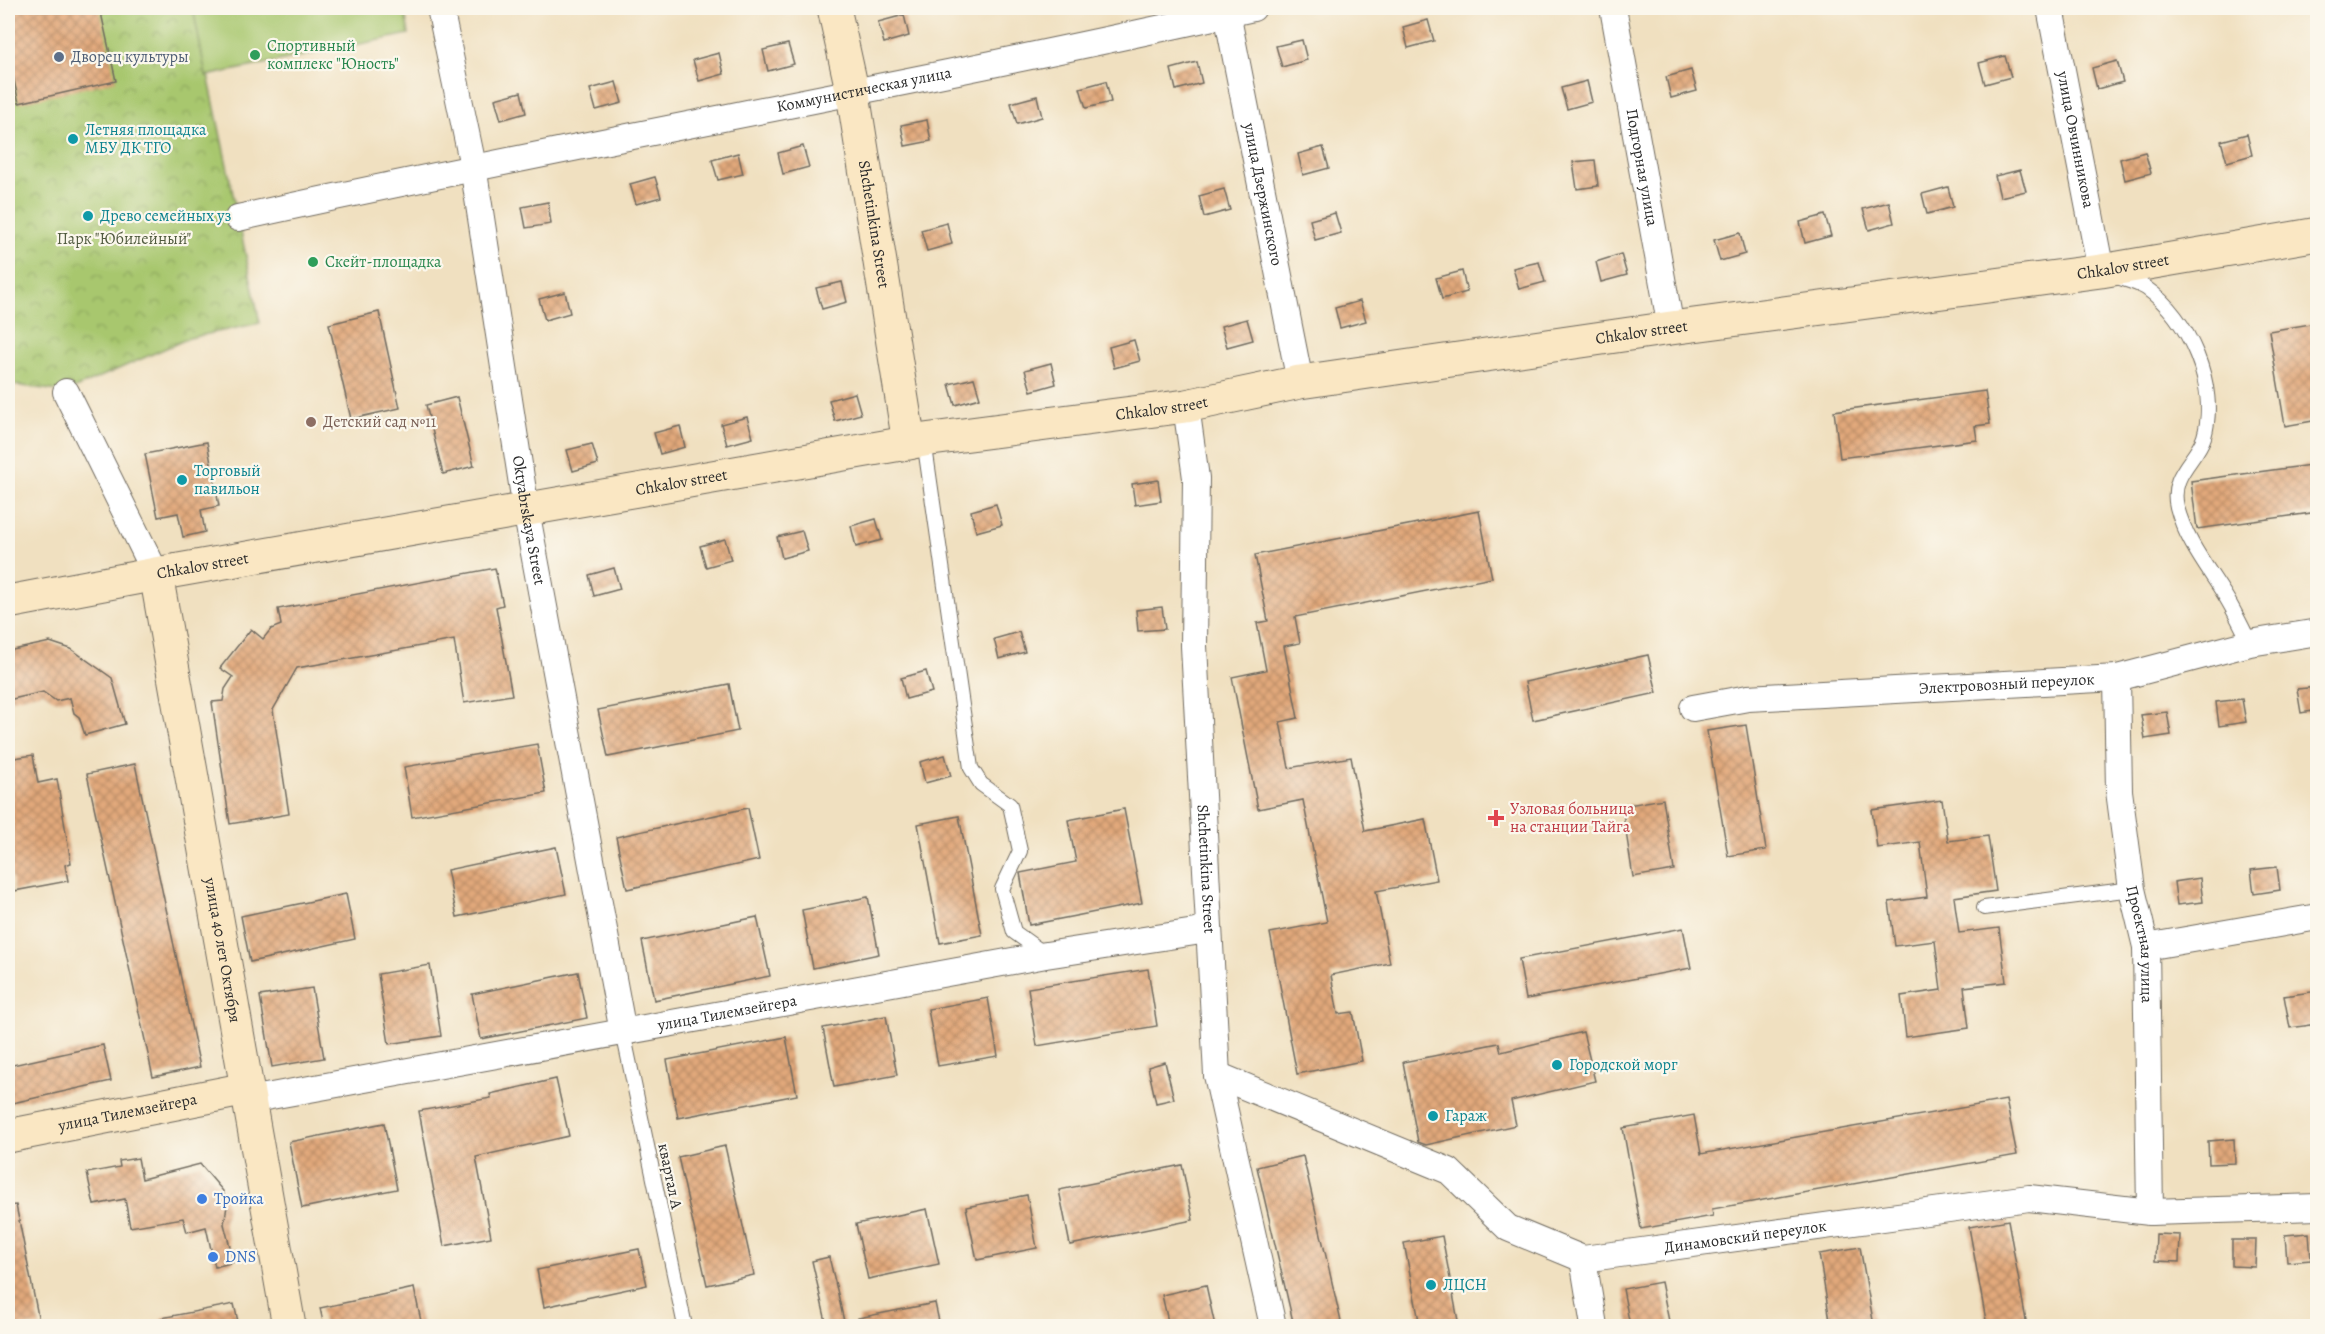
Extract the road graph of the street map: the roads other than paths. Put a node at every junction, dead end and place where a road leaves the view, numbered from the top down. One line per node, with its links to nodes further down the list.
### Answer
1 (440, 8): 8 (street, Oktyabrskaya Street)
2 (834, 8): 7 (street, Shchetinkina Street)
3 (1253, 8): 6 (street, Коммунистическая улица)
4 (1613, 8): 12 (street, Подгорная улица)
5 (2050, 8): 11 (street, улица Овчинникова)
6 (1226, 10): 7 (street, Коммунистическая улица); 13 (street, улица Дзержинского)
7 (853, 94): 8 (street, Коммунистическая улица); 16 (street, Shchetinkina Street)
8 (473, 166): 9 (street, Коммунистическая улица); 17 (street, Oktyabrskaya Street)
9 (238, 218)
10 (2318, 234): 11 (street, Chkalov street)
11 (2101, 271): 12 (street, Chkalov street); 21 (lane)
12 (1671, 328): 13 (street, Chkalov street)
13 (1300, 382): 15 (street, Chkalov street)
14 (66, 392): 18 (street)
15 (1186, 406): 16 (street, Chkalov street); 27 (street, Shchetinkina Street)
16 (916, 442): 17 (street, Chkalov street); 29 (lane)
17 (526, 510): 18 (street, Chkalov street); 30 (street, Oktyabrskaya Street)
18 (156, 574): 19 (street, Chkalov street); 32 (street, улица 40 лет Октября)
19 (8, 602)
20 (2318, 632): 21 (street, Электровозный переулок)
21 (2250, 643): 22 (street, Электровозный переулок)
22 (2117, 678): 23 (street, Электровозный переулок); 24 (street, Проектная улица)
23 (1693, 708)
24 (2132, 889): 25 (lane); 28 (street, Проектная улица)
25 (1984, 908)
26 (2318, 917): 28 (street)
27 (1208, 930): 29 (street, улица Тилемзейгера); 31 (street, Shchetinkina Street)
28 (2146, 947): 35 (street, Проектная улица)
29 (1046, 955): 30 (street, улица Тилемзейгера)
30 (623, 1032): 32 (street, улица Тилемзейгера); 38 (lane, квартал А)
31 (1217, 1075): 36 (street); 39 (street, Shchetinkina Street)
32 (248, 1094): 33 (street, улица Тилемзейгера); 37 (street, улица 40 лет Октября)
33 (8, 1136)
34 (2318, 1207): 35 (street, Динамовский переулок)
35 (2150, 1212): 36 (street, Динамовский переулок)
36 (1583, 1259): 40 (street)
37 (288, 1326)
38 (685, 1326)
39 (1273, 1326)
40 (1594, 1326)

